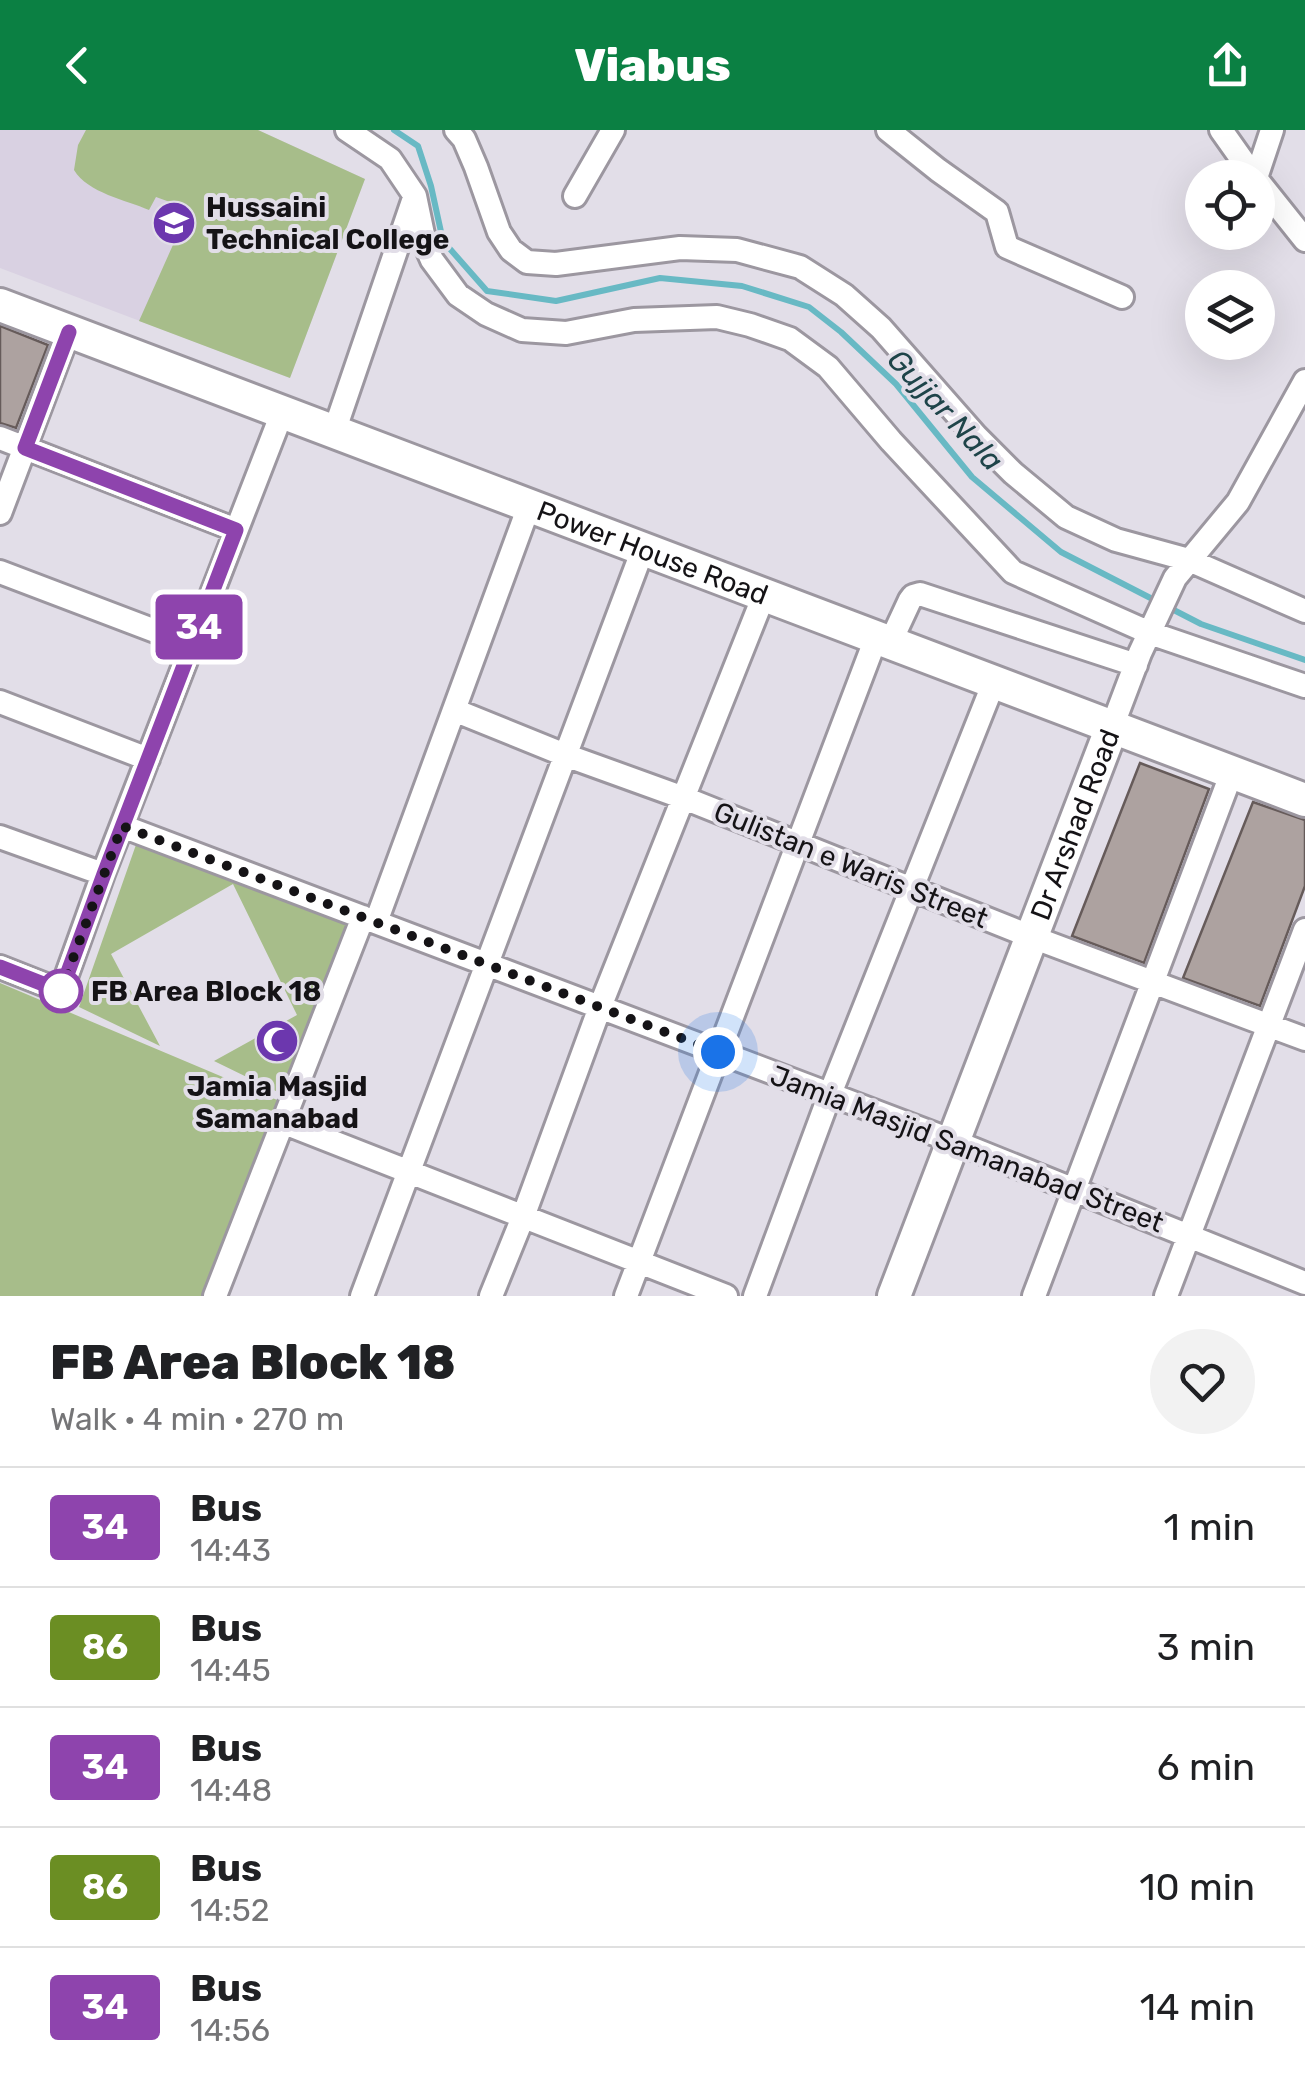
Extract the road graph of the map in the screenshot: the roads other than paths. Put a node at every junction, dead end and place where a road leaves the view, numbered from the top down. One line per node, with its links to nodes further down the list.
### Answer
1 (347, 130): 9 (street)
2 (456, 130): 25 (street)
3 (613, 130): 10 (street)
4 (888, 130): 13 (street)
5 (1222, 130): 7 (street)
6 (1272, 130): 8 (street)
7 (1243, 160)
8 (1262, 160)
9 (415, 196): 18 (street); 29 (street)
10 (575, 196)
11 (1275, 203): 12 (street)
12 (1305, 240)
13 (1122, 297)
14 (0, 305): 15 (street, Power House Road)
15 (69, 332): 17 (street, Power House Road); 20 (street)
16 (1305, 381): 25 (street, Dr Arshad Road)
17 (282, 413): 18 (street, Power House Road); 23 (street)
18 (334, 432): 21 (street, Power House Road)
19 (0, 438): 20 (street)
20 (25, 448): 22 (street); 23 (street)
21 (529, 506): 24 (street, Power House Road); 36 (street)
22 (0, 513)
23 (236, 530): 31 (street)
24 (643, 549): 27 (street, Power House Road); 38 (street)
25 (1189, 560): 28 (street); 29 (street, Dr Arshad Road)
26 (0, 572): 31 (street)
27 (764, 595): 30 (street, Power House Road); 41 (street)
28 (1305, 610)
29 (1153, 624): 32 (street, Dr Arshad Road); 34 (street)
30 (884, 640): 32 (street); 33 (street, Power House Road); 45 (street)
31 (192, 645): 39 (street)
32 (1136, 665): 37 (street, Dr Arshad Road)
33 (994, 682): 37 (street, Power House Road); 47 (street)
34 (1305, 686)
35 (0, 702): 39 (street)
36 (454, 710): 38 (street, Gulistan e Waris Street); 48 (street)
37 (1112, 726): 40 (street, Power House Road); 50 (street, Dr Arshad Road)
38 (566, 755): 41 (street, Gulistan e Waris Street); 51 (street)
39 (148, 759): 43 (street)
40 (1232, 772): 42 (street, Power House Road); 53 (street)
41 (684, 798): 45 (street, Gulistan e Waris Street); 54 (street)
42 (1305, 800)
43 (122, 826): 46 (street); 48 (street, Jamia Masjid Samanabad Street)
44 (0, 838): 46 (street)
45 (798, 845): 47 (street, Gulistan e Waris Street); 57 (street)
46 (104, 874): 52 (street)
47 (912, 888): 50 (street, Gulistan e Waris Street); 58 (street)
48 (369, 920): 51 (street, Jamia Masjid Samanabad Street); 59 (street)
49 (1305, 930): 55 (street)
50 (1032, 937): 53 (street, Gulistan e Waris Street); 60 (street, Dr Arshad Road)
51 (487, 964): 54 (street, Jamia Masjid Samanabad Street); 61 (street)
52 (0, 967)
53 (1152, 983): 55 (street, Gulistan e Waris Street); 62 (street)
54 (600, 1007): 57 (street, Jamia Masjid Samanabad Street); 63 (street)
55 (1268, 1026): 56 (street, Gulistan e Waris Street); 64 (street)
56 (1305, 1040)
57 (718, 1052): 58 (street, Jamia Masjid Samanabad Street); 65 (street)
58 (830, 1094): 60 (street, Jamia Masjid Samanabad Street); 72 (street)
59 (282, 1122): 61 (street); 67 (street)
60 (954, 1141): 62 (street, Jamia Masjid Samanabad Street); 73 (street, Dr Arshad Road)
61 (410, 1172): 63 (street); 68 (street)
62 (1075, 1190): 64 (street, Jamia Masjid Samanabad Street); 74 (street)
63 (524, 1217): 65 (street); 69 (street)
64 (1189, 1236): 66 (street, Jamia Masjid Samanabad Street); 75 (street)
65 (640, 1262): 70 (street); 71 (street)
66 (1302, 1284)
67 (215, 1296)
68 (362, 1296)
69 (492, 1296)
70 (626, 1296)
71 (726, 1296)
72 (755, 1296)
73 (894, 1296)
74 (1034, 1296)
75 (1166, 1296)

